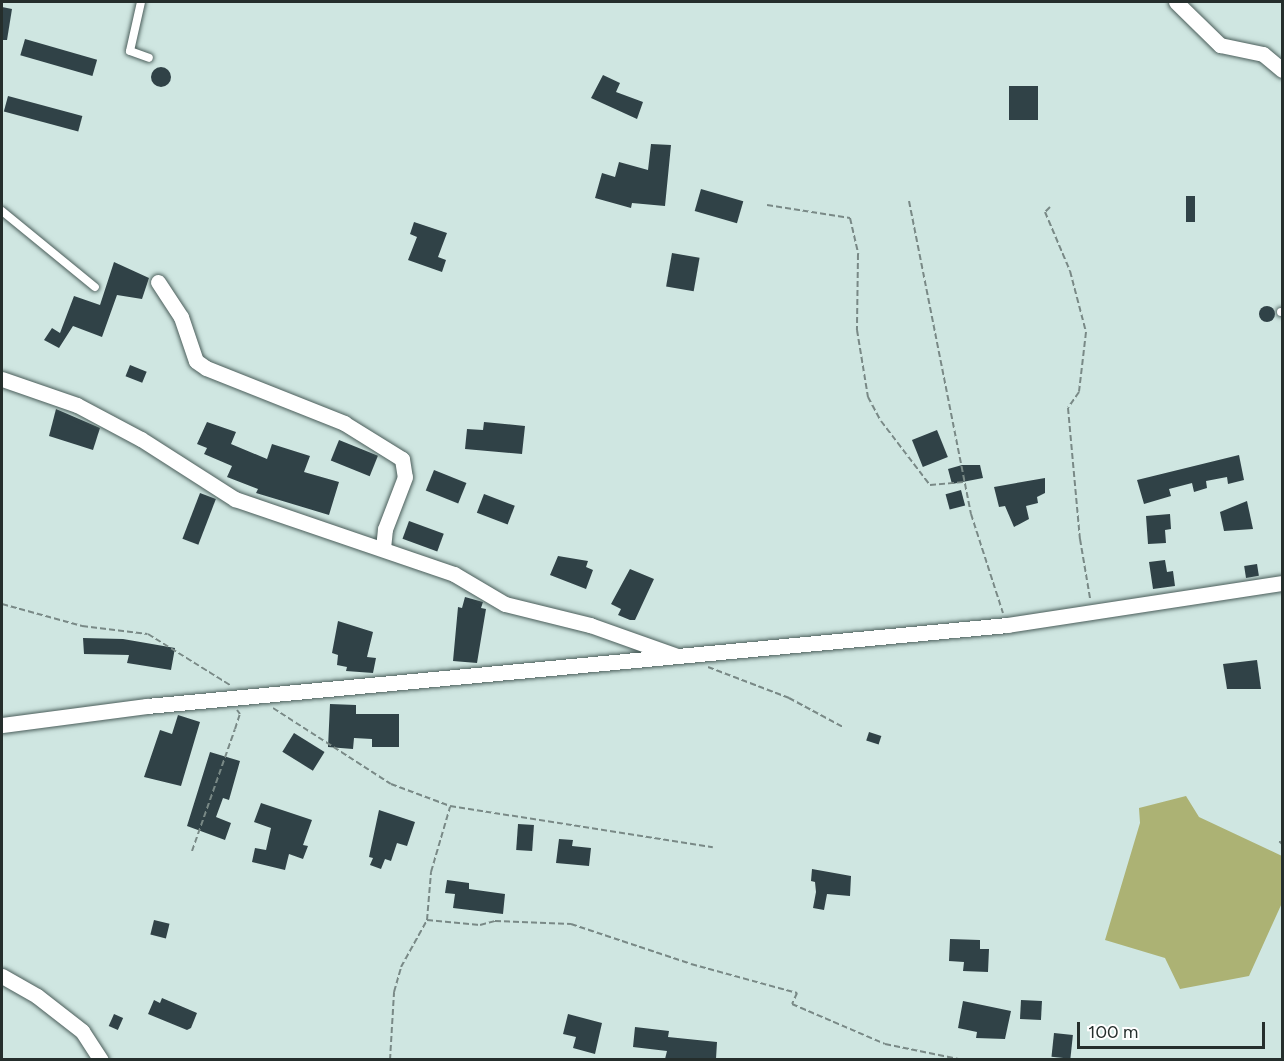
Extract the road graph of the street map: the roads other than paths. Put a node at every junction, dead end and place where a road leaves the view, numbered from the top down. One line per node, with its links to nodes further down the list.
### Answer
1 (141, 2): 3 (lane)
2 (1176, 2): 4 (street)
3 (149, 58)
4 (1282, 70)
5 (2, 211): 7 (lane)
6 (158, 282): 9 (street)
7 (95, 287)
8 (2, 379): 9 (street)
9 (382, 548): 11 (street)
10 (1282, 584): 11 (street)
11 (683, 658): 12 (street)
12 (2, 725)
13 (2, 976): 14 (street)
14 (101, 1059)

